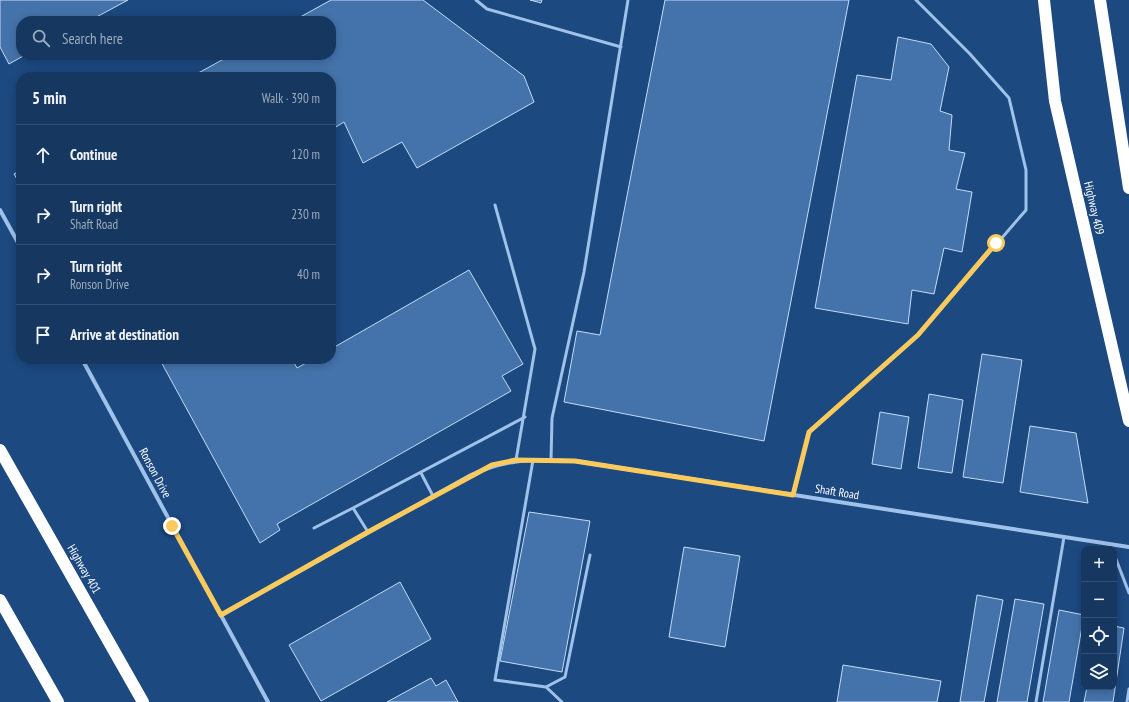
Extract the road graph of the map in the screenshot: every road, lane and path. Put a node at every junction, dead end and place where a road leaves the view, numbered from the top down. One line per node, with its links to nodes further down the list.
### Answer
1 (476, 0): 6 (lane)
2 (628, 0): 6 (lane)
3 (916, 0): 19 (lane)
4 (1044, 0): 13 (highway, Highway 409)
5 (1100, 0): 7 (highway)
6 (621, 47): 17 (lane)
7 (1129, 188)
8 (495, 205): 12 (lane)
9 (0, 210): 10 (street)
10 (16, 239)
11 (85, 364): 31 (street, Ronson Drive)
12 (525, 417): 15 (lane); 18 (lane)
13 (1129, 421)
14 (0, 450): 35 (highway, Highway 401)
15 (516, 460): 16 (street, Shaft Road); 20 (street, Shaft Road)
16 (533, 460): 17 (street, Shaft Road); 32 (lane)
17 (551, 460): 19 (street, Shaft Road)
18 (421, 473): 20 (lane); 21 (lane)
19 (793, 495): 24 (street, Shaft Road)
20 (433, 496): 23 (street, Shaft Road)
21 (353, 508): 22 (lane); 23 (lane)
22 (314, 528)
23 (368, 532): 31 (street, Shaft Road)
24 (1064, 537): 25 (street, Shaft Road); 38 (lane)
25 (1110, 544): 26 (street, Shaft Road)
26 (1129, 547)
27 (590, 555): 32 (lane)
28 (1117, 562): 29 (lane)
29 (1129, 594)
30 (0, 600): 34 (highway)
31 (221, 615): 36 (street, Ronson Drive)
32 (546, 687): 37 (lane)
33 (1129, 689): 39 (lane)
34 (58, 702)
35 (143, 702)
36 (268, 702)
37 (562, 702)
38 (1036, 702)
39 (1127, 702)

